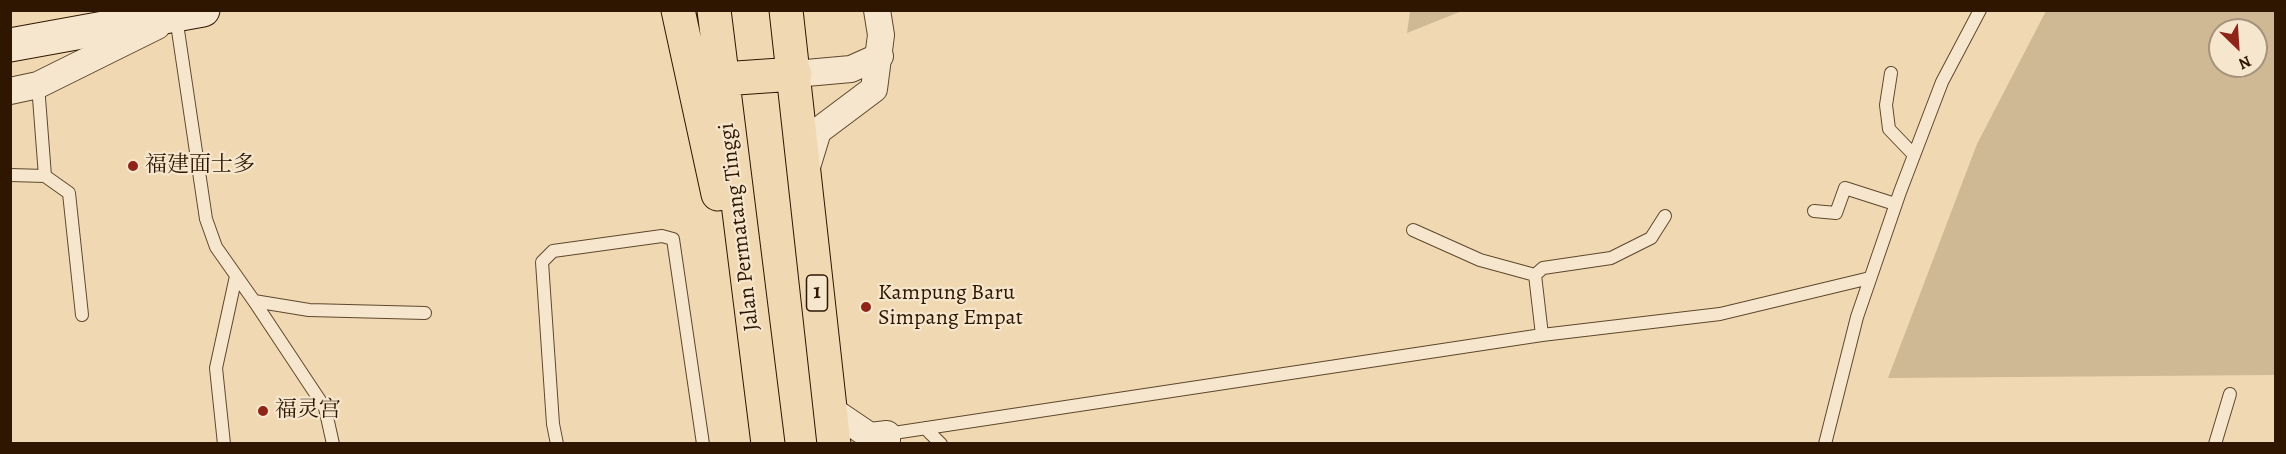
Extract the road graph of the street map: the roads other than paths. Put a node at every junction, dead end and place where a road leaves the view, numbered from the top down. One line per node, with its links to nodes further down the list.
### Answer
1 (678, 10): 25 (highway)
2 (714, 10): 11 (highway, Jalan Permatang Tinggi)
3 (786, 10): 10 (highway, 1)
4 (877, 10): 8 (street)
5 (1980, 10): 14 (lane)
6 (189, 13): 7 (main road); 12 (street); 23 (lane)
7 (10, 45)
8 (880, 56): 10 (street); 17 (street)
9 (1891, 73): 14 (lane)
10 (795, 74): 11 (highway); 17 (highway, 1)
11 (722, 78): 25 (highway, Jalan Permatang Tinggi)
12 (38, 85): 13 (street); 16 (lane)
13 (10, 91)
14 (1914, 155): 18 (lane)
15 (10, 175): 16 (lane)
16 (45, 176): 28 (lane)
17 (805, 176): 31 (highway, 1)
18 (1895, 204): 19 (lane); 24 (lane)
19 (1814, 212)
20 (1665, 216): 22 (lane)
21 (1413, 230): 22 (lane)
22 (1535, 275): 29 (lane)
23 (236, 276): 26 (lane); 34 (lane)
24 (1870, 278): 29 (lane); 41 (lane)
25 (746, 281): 38 (highway, Jalan Permatang Tinggi)
26 (254, 301): 27 (lane); 35 (lane)
27 (425, 313)
28 (82, 315)
29 (1542, 334): 32 (lane)
30 (2230, 394): 42 (lane)
31 (830, 409): 33 (street); 39 (highway, 1)
32 (925, 428): 33 (lane); 40 (lane)
33 (878, 439)
34 (224, 444)
35 (333, 444)
36 (557, 444): 37 (lane)
37 (703, 444)
38 (768, 444)
39 (834, 444)
40 (941, 444)
41 (1825, 444)
42 (2215, 444)

